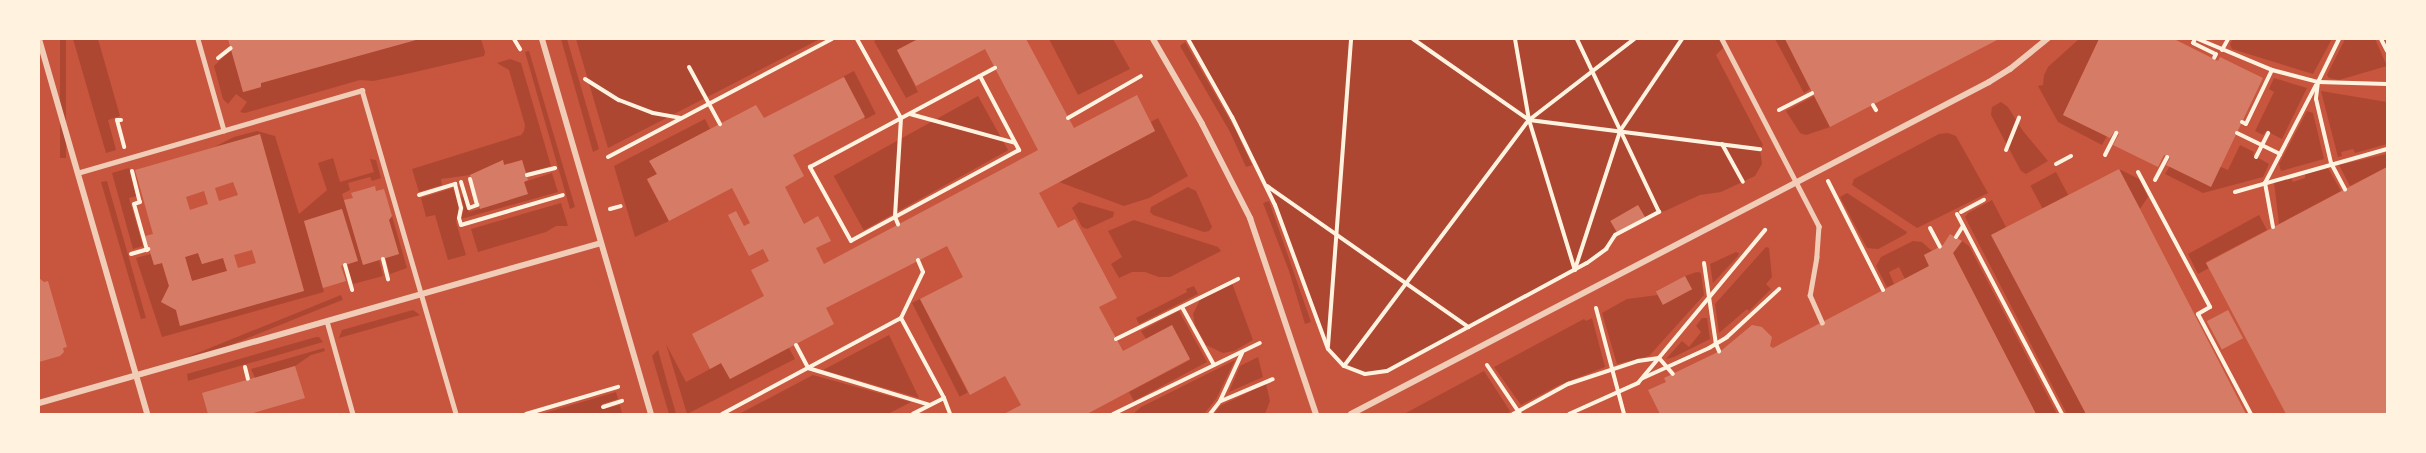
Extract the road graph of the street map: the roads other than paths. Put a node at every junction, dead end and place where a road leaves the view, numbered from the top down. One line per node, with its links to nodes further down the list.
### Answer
1 (39, 39): 8 (street)
2 (198, 39): 7 (lane)
3 (542, 39): 10 (street)
4 (1153, 39): 20 (street)
5 (1722, 39): 9 (lane)
6 (2047, 39): 9 (street)
7 (224, 130): 8 (lane); 11 (lane)
8 (77, 173): 14 (street)
9 (1796, 181): 13 (lane); 21 (street)
10 (601, 243): 11 (street); 19 (street)
11 (421, 294): 12 (street); 18 (lane)
12 (327, 321): 14 (street); 17 (lane)
13 (1822, 322)
14 (135, 375): 15 (street); 16 (street)
15 (39, 403)
16 (147, 414)
17 (353, 414)
18 (456, 414)
19 (651, 414)
20 (1316, 414)
21 (1351, 414)

